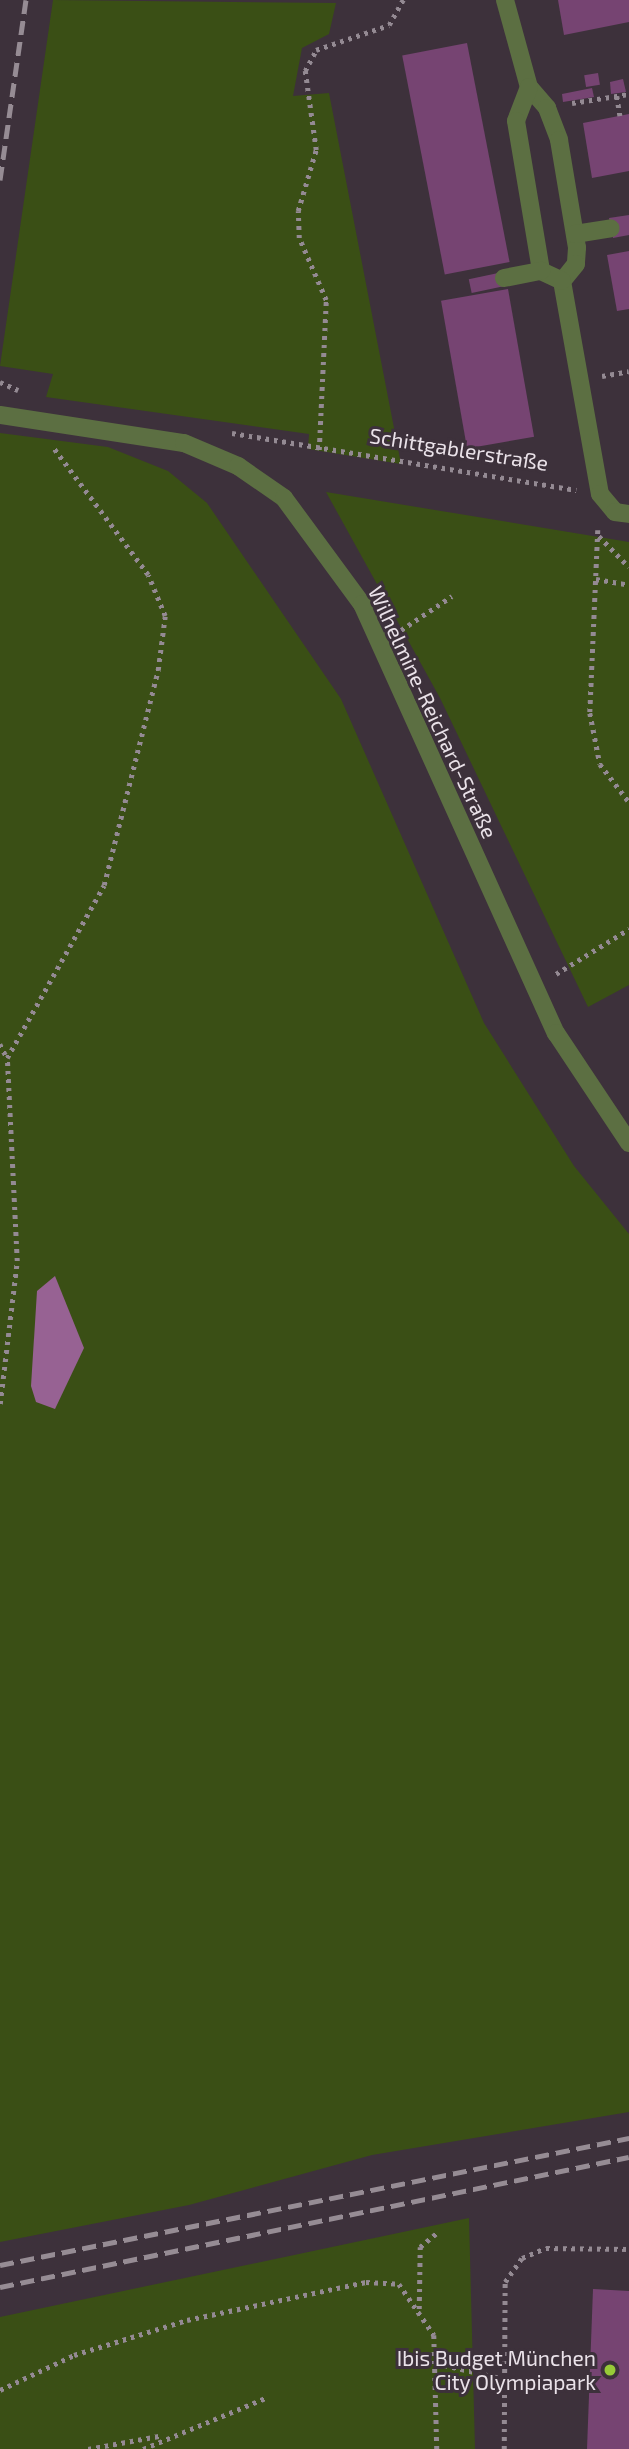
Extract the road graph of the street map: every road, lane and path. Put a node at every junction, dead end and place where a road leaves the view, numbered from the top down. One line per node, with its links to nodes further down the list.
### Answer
1 (403, 0): 16 (path)
2 (505, 0): 3 (street)
3 (528, 87): 6 (street); 10 (street)
4 (629, 94): 5 (path)
5 (617, 96): 6 (path); 7 (path)
6 (547, 108): 9 (street)
7 (620, 116)
8 (611, 228): 9 (street)
9 (575, 234): 12 (street)
10 (541, 271): 11 (street); 12 (street)
11 (504, 278)
12 (562, 281): 17 (street)
13 (0, 415): 14 (street, Wilhelmine-Reichard-Straße)
14 (55, 424): 24 (street, Wilhelmine-Reichard-Straße); 29 (path)
15 (272, 443): 16 (path, Schittgablerstraße)
16 (319, 450): 17 (path, Schittgablerstraße)
17 (600, 494): 18 (street); 19 (path)
18 (629, 514)
19 (598, 535): 20 (path); 21 (path)
20 (629, 567)
21 (596, 579): 22 (path); 25 (path)
22 (629, 585)
23 (452, 596): 24 (path)
24 (380, 644): 27 (street, Wilhelmine-Reichard-Straße)
25 (629, 803)
26 (629, 929): 27 (path)
27 (534, 987): 30 (street, Wilhelmine-Reichard-Straße)
28 (0, 1044): 29 (path)
29 (7, 1058): 31 (path)
30 (629, 1143)
31 (0, 1404)
32 (439, 2231): 34 (path)
33 (629, 2249): 36 (path)
34 (419, 2309): 35 (path); 37 (path)
35 (436, 2363): 36 (path); 42 (path)
36 (504, 2379): 43 (path)
37 (0, 2390)
38 (268, 2397): 39 (path)
39 (163, 2436): 40 (path); 41 (path)
40 (88, 2449)
41 (143, 2449)
42 (437, 2449)
43 (504, 2449)

